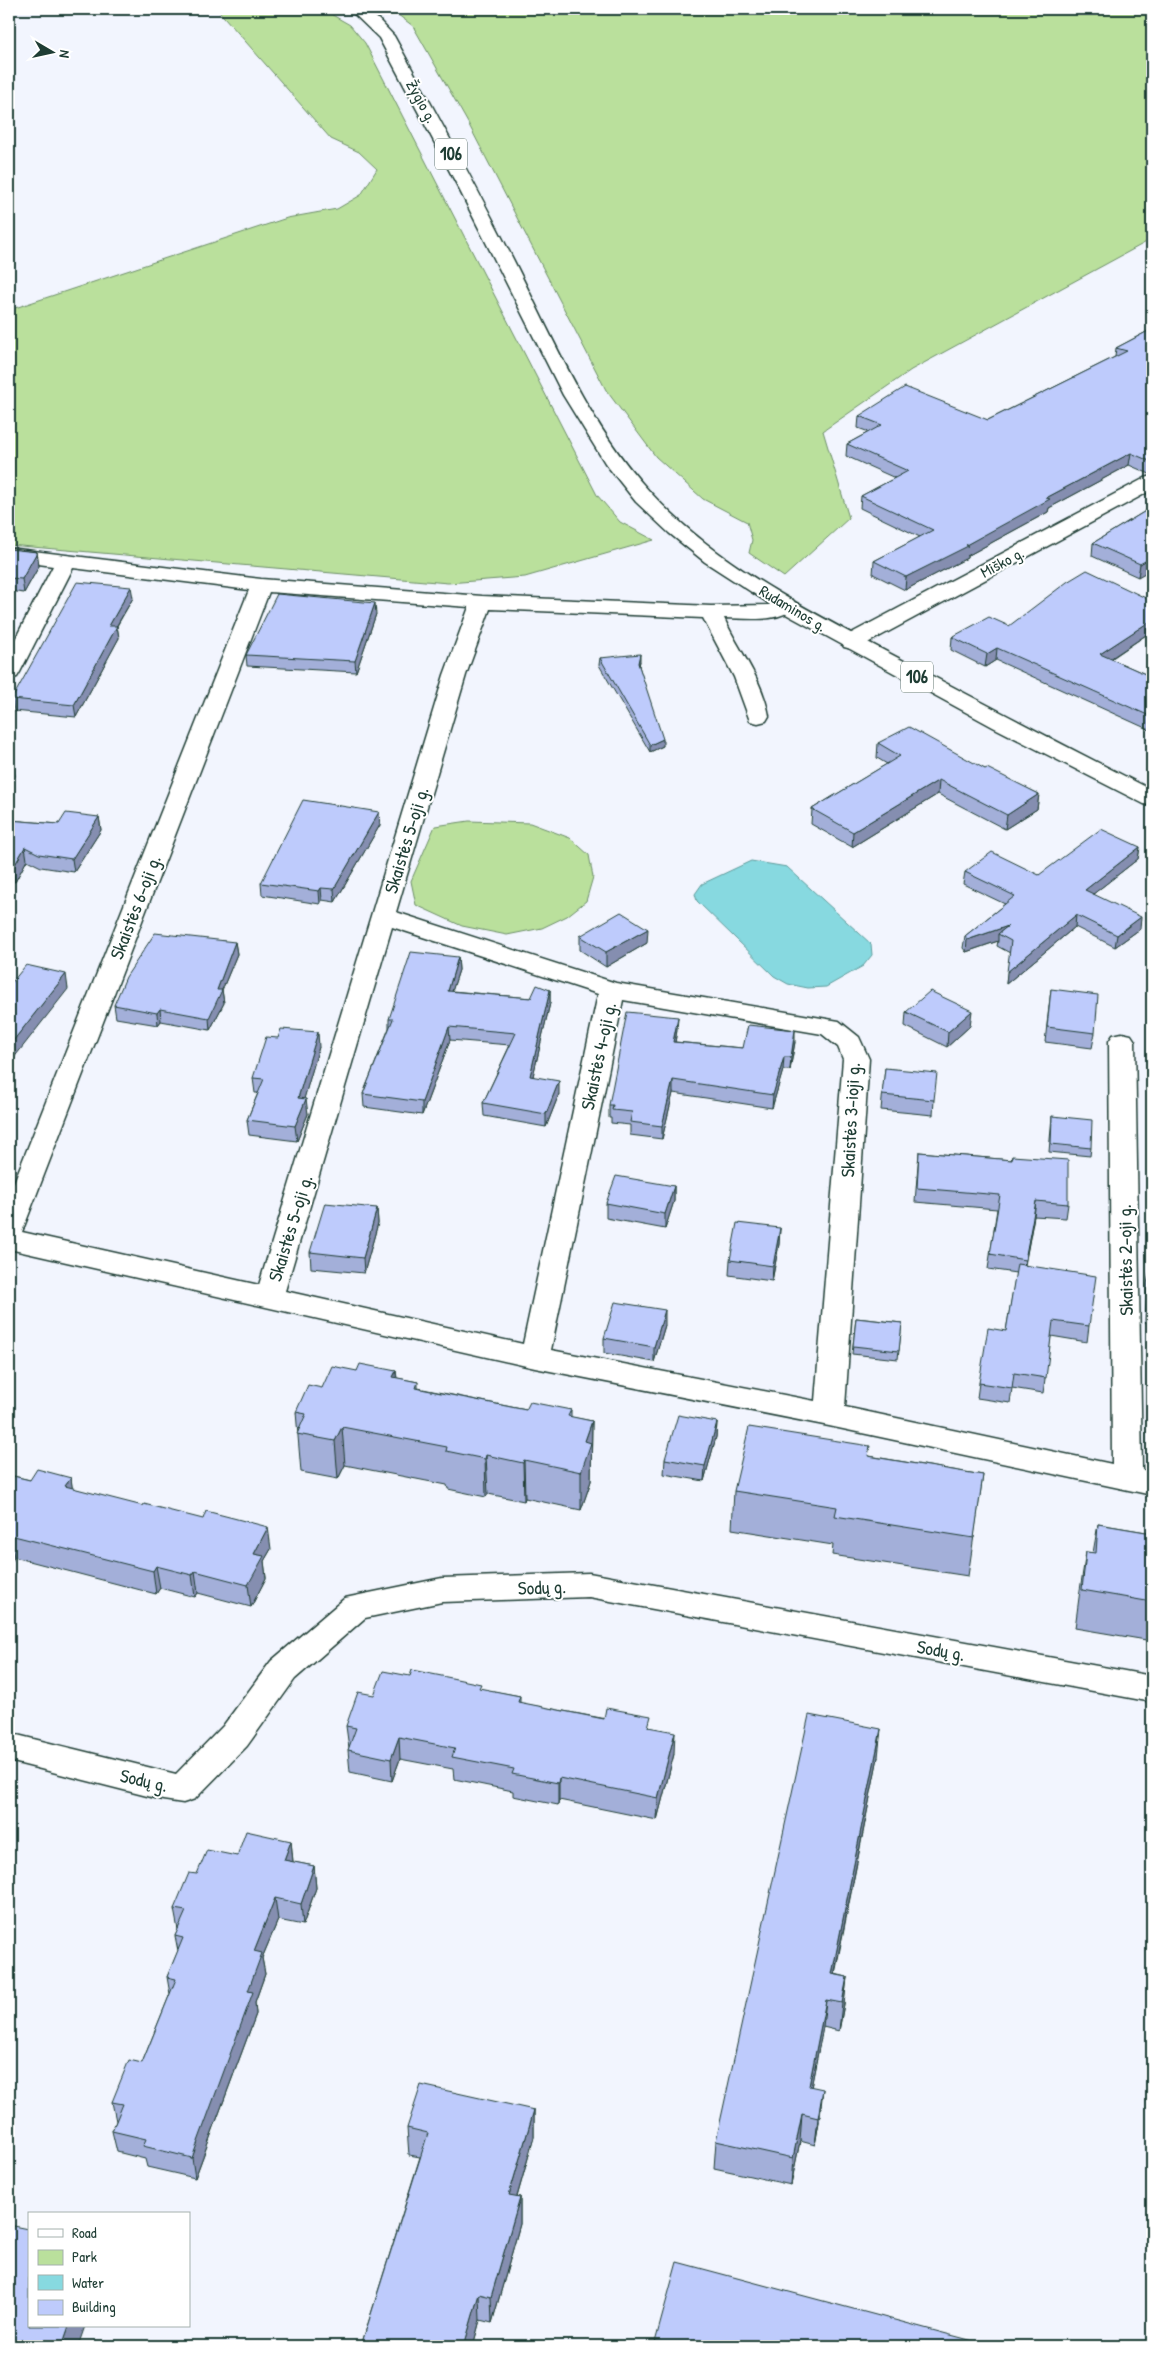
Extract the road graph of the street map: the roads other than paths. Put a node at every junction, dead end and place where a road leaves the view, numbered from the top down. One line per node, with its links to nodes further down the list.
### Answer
1 (356, 9): 2 (street, Žygio g. / 106)
2 (530, 310): 9 (street, Rudaminos g. / 106)
3 (1152, 482): 4 (street, Miško g.)
4 (1143, 496): 11 (street, Miško g.)
5 (9, 554): 6 (street)
6 (66, 561): 7 (street); 12 (street)
7 (261, 584): 8 (street); 18 (street, Skaistės 6-oji g.)
8 (482, 602): 10 (street); 15 (street, Skaistės 5-oji g.)
9 (785, 605): 10 (street); 11 (street, Rudaminos g. / 106)
10 (711, 612): 13 (street)
11 (852, 642): 14 (street, Rudaminos g. / 106)
12 (9, 672)
13 (758, 716)
14 (1152, 799)
15 (383, 916): 16 (street, Skaistės 4-oji g.); 20 (street, Skaistės 5-oji g.)
16 (612, 990): 21 (street, Skaistės 4-oji g.); 22 (street, Skaistės 3-ioji g.)
17 (1122, 1041): 23 (street, Skaistės 2-oji g.)
18 (9, 1230)
19 (9, 1239): 20 (street)
20 (270, 1298): 21 (street)
21 (535, 1357): 22 (street)
22 (830, 1415): 23 (street)
23 (1140, 1481)
24 (1152, 1688): 25 (street, Sodų g.)
25 (9, 1747)

